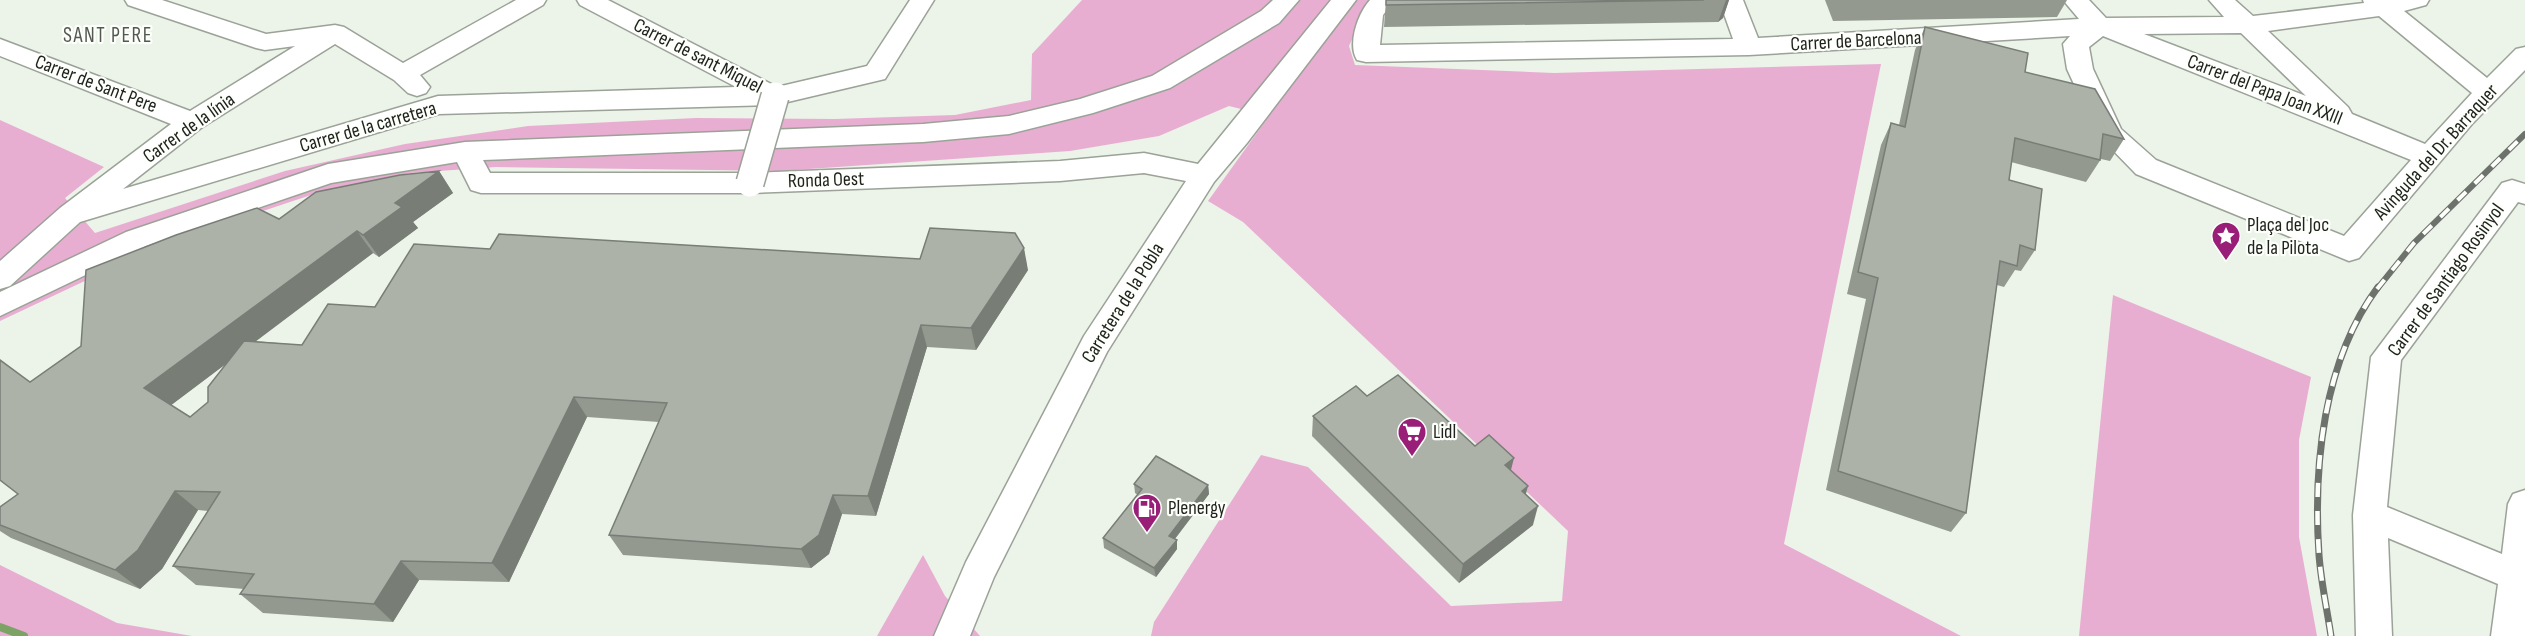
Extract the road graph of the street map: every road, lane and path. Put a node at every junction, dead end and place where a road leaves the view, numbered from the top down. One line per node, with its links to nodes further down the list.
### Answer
1 (137, 0): 15 (street)
2 (534, 0): 19 (street)
3 (589, 0): 21 (street, Carrer de sant Miquel)
4 (922, 0): 21 (street, Carrer de la carretera)
5 (1287, 0): 25 (street)
6 (1344, 0): 27 (street, Carretera de la Pobla)
7 (1383, 0): 17 (street, Carrer de Barcelona)
8 (1731, 0): 17 (street)
9 (2075, 0): 14 (street)
10 (2222, 0): 13 (street)
11 (2417, 0): 12 (street, Carrer de Barcelona)
12 (2380, 4): 13 (street, Carrer de Barcelona); 20 (street)
13 (2248, 25): 14 (street, Carrer de Barcelona); 24 (street)
14 (2100, 26): 17 (street, Carrer de Barcelona); 24 (street, Carrer del Papa Joan XXIII); 26 (street, Avinguda del Dr. Barraquer)
15 (335, 33): 19 (street); 23 (street, Carrer de la línia)
16 (0, 47): 23 (street, Carrer de Sant Pere)
17 (1749, 47)
18 (2525, 55): 20 (street, Avinguda del Dr. Barraquer)
19 (403, 74): 22 (street)
20 (2489, 94): 26 (street, Avinguda del Dr. Barraquer)
21 (775, 96): 22 (street, Carrer de la carretera); 28 (street, bridge)
22 (438, 105): 30 (street, Carrer de la carretera)
23 (192, 122): 30 (street, Carrer de la línia)
24 (2347, 122): 26 (street, Carrer del Papa Joan XXIII)
25 (465, 151): 28 (street, Ronda Oest); 31 (street)
26 (2430, 157)
27 (1204, 175): 28 (street, Ronda Oest); 37 (street, Carretera de la Pobla)
28 (750, 183)
29 (2525, 194): 35 (street, Carrer de Santiago Rosinyol)
30 (60, 224): 31 (street); 32 (street, Carrer de la línia)
31 (136, 239): 33 (street)
32 (0, 278)
33 (0, 305)
34 (2525, 504): 36 (street)
35 (2370, 515): 36 (street); 38 (street, Carrer de Santiago Rosinyol)
36 (2514, 575): 39 (street)
37 (952, 636)
38 (2374, 636)
39 (2509, 636)

